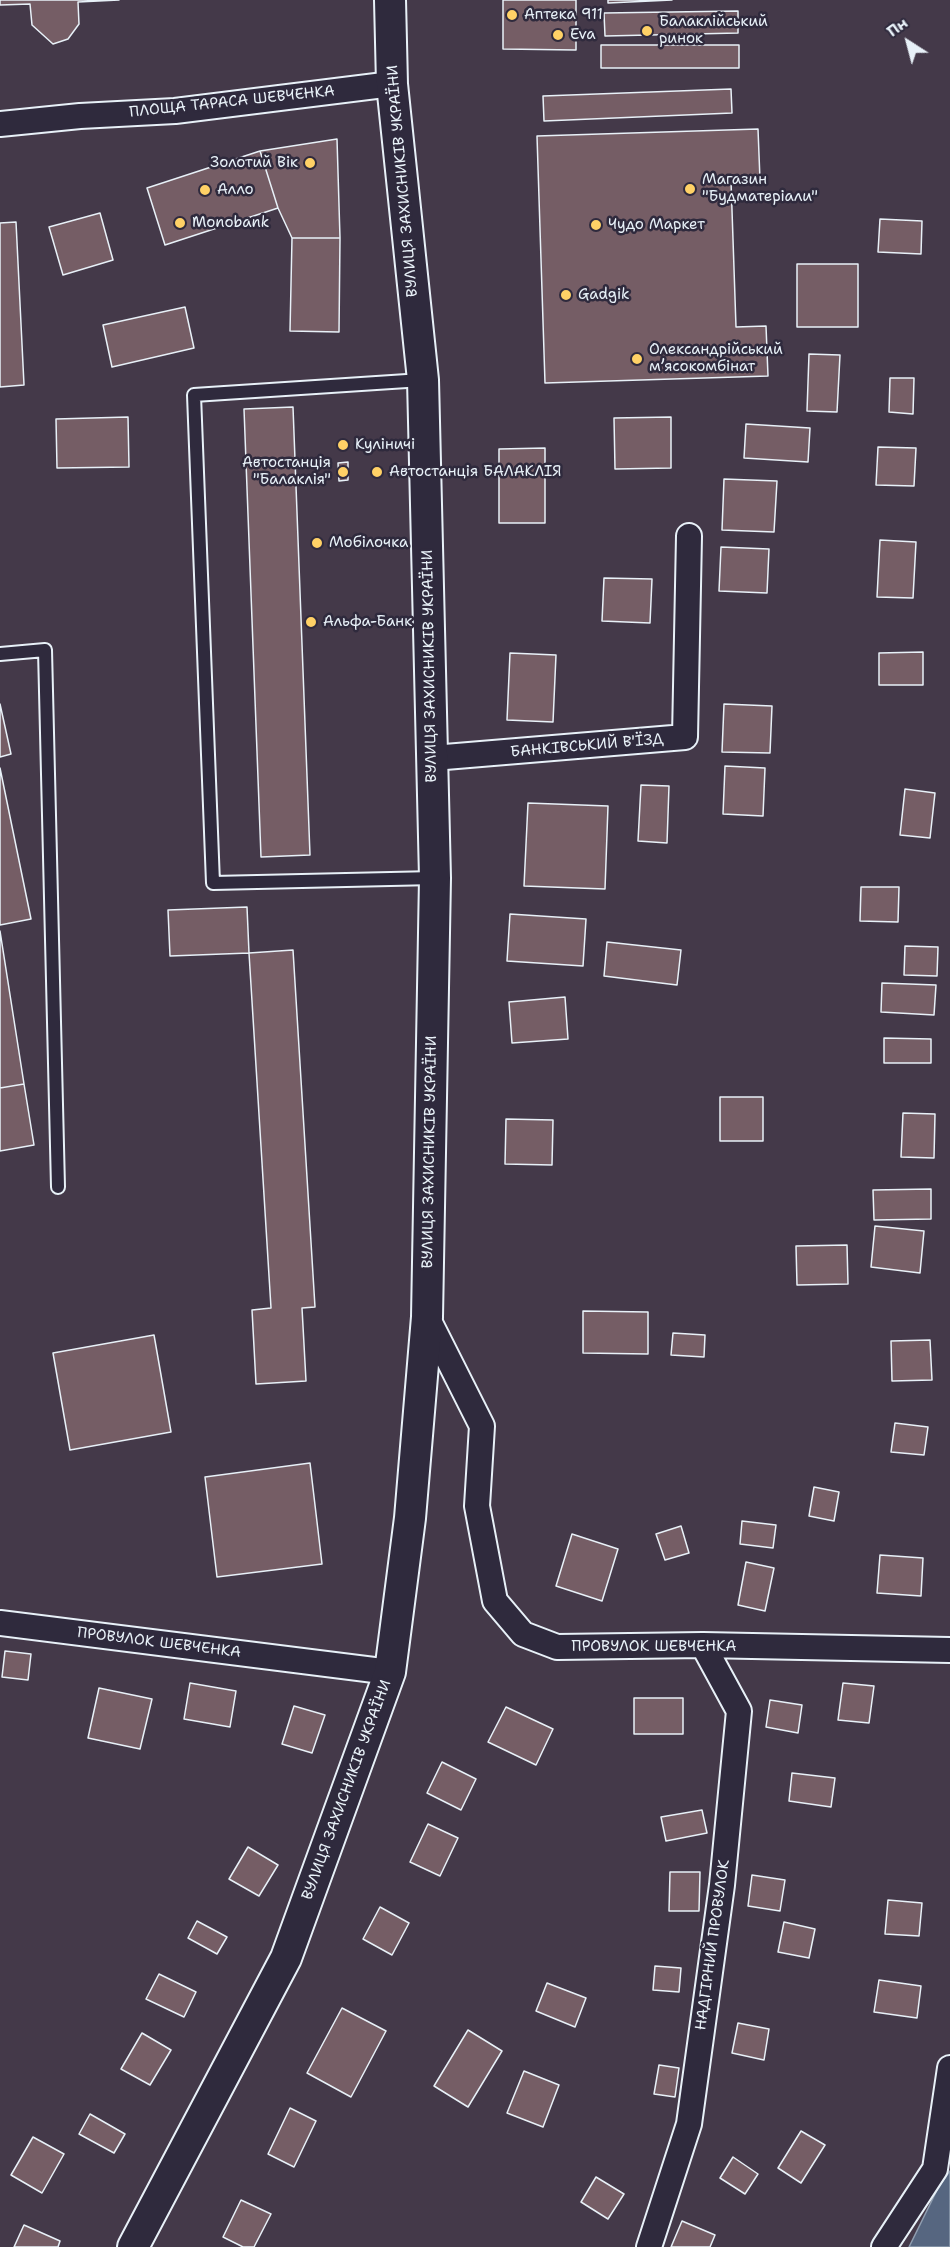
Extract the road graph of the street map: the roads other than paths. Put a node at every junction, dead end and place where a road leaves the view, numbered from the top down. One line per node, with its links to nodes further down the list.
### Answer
1 (390, 0): 2 (street, ВУЛИЦЯ ЗАХИСНИКІВ УКРАЇНИ)
2 (392, 84): 3 (street, ПЛОЩА ТАРАСА ШЕВЧЕНКА); 4 (street, ВУЛИЦЯ ЗАХИСНИКІВ УКРАЇНИ)
3 (0, 124)
4 (423, 380): 7 (street, ВУЛИЦЯ ЗАХИСНИКІВ УКРАЇНИ); 8 (lane)
5 (689, 536): 7 (street, БАНКІВСЬКИЙ В'ЇЗД)
6 (0, 654): 9 (lane)
7 (433, 758): 8 (street, ВУЛИЦЯ ЗАХИСНИКІВ УКРАЇНИ)
8 (435, 878): 10 (street, ВУЛИЦЯ ЗАХИСНИКІВ УКРАЇНИ)
9 (58, 1186)
10 (427, 1317): 12 (street, ПРОВУЛОК ШЕВЧЕНКА); 14 (street, ВУЛИЦЯ ЗАХИСНИКІВ УКРАЇНИ)
11 (0, 1623): 14 (street, ПРОВУЛОК ШЕВЧЕНКА)
12 (703, 1645): 13 (street, ПРОВУЛОК ШЕВЧЕНКА); 17 (street, НАДГІРНИЙ ПРОВУЛОК)
13 (950, 1650)
14 (390, 1672): 16 (street, ВУЛИЦЯ ЗАХИСНИКІВ УКРАЇНИ)
15 (950, 2067): 18 (street)
16 (133, 2247)
17 (649, 2247)
18 (884, 2247)

